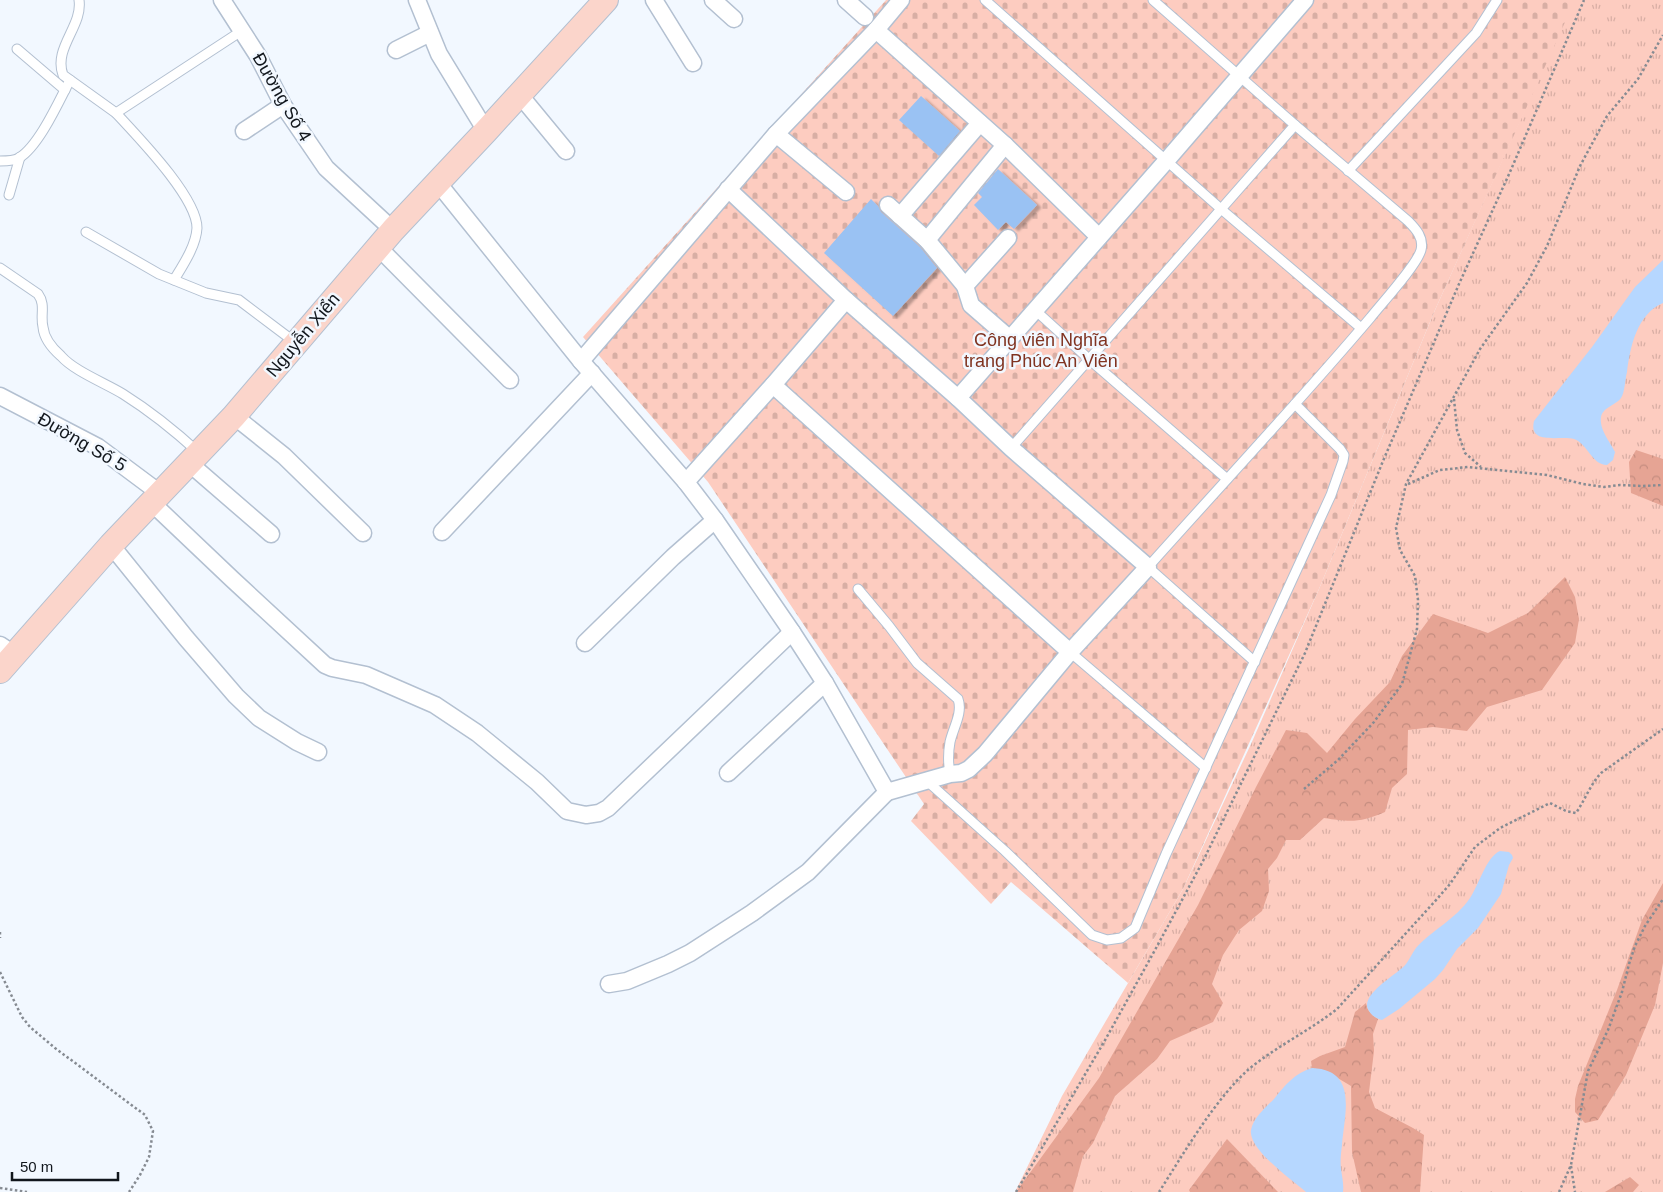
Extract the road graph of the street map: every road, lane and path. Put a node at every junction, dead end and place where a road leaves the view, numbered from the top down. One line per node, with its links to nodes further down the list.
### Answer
1 (79, 0): 25 (lane)
2 (222, 0): 18 (street, Đường Số 4)
3 (417, 0): 19 (street)
4 (606, 0): 27 (main road, Nguyễn Xiển)
5 (654, 0): 23 (street)
6 (713, 0): 16 (street)
7 (846, 0): 17 (street)
8 (901, 0): 17 (street)
9 (985, 0): 15 (lane)
10 (1002, 0): 15 (lane)
11 (1153, 0): 24 (lane)
12 (1497, 0): 40 (lane)
13 (1584, 0): 106 (path)
14 (1302, 1): 24 (street)
15 (995, 8): 38 (lane)
16 (734, 19)
17 (871, 24): 30 (street); 34 (street)
18 (243, 30): 28 (street, Đường Số 4); 29 (lane)
19 (430, 33): 22 (street); 33 (street)
20 (1663, 35): 64 (path)
21 (17, 49): 26 (lane)
22 (396, 50)
23 (693, 63)
24 (1238, 76): 31 (lane); 38 (street)
25 (70, 80): 26 (lane); 29 (lane)
26 (65, 90): 37 (lane)
27 (519, 94): 33 (main road, Nguyễn Xiển); 36 (street)
28 (283, 105): 32 (street); 48 (street, Đường Số 4)
29 (116, 113): 52 (lane)
30 (980, 123): 35 (street); 50 (street)
31 (1294, 125): 40 (lane); 45 (lane)
32 (244, 130)
33 (486, 131): 41 (main road, Nguyễn Xiển)
34 (776, 134): 42 (street); 43 (street)
35 (1005, 145): 47 (street); 50 (street)
36 (566, 151)
37 (20, 158): 39 (lane); 44 (lane)
38 (1167, 160): 45 (lane); 47 (street)
39 (0, 161)
40 (1348, 171): 56 (lane)
41 (438, 183): 48 (main road, Nguyễn Xiển); 60 (street)
42 (728, 189): 54 (street); 60 (street)
43 (846, 192)
44 (9, 195)
45 (1221, 209): 56 (lane); 59 (lane)
46 (86, 232): 52 (lane)
47 (1099, 237): 55 (street)
48 (386, 238): 58 (main road, Nguyễn Xiển); 61 (street, Đường Số 4)
49 (1008, 238): 53 (street)
50 (927, 240): 53 (street)
51 (0, 268): 69 (lane)
52 (174, 280): 58 (lane)
53 (964, 286): 57 (street)
54 (846, 300): 62 (street); 65 (street)
55 (1035, 310): 57 (street); 59 (lane)
56 (1361, 328): 66 (lane)
57 (1009, 338): 65 (street)
58 (296, 343): 67 (main road, Nguyễn Xiển)
59 (1090, 360): 68 (lane); 71 (lane)
60 (587, 367): 72 (street); 77 (street)
61 (510, 380)
62 (773, 385): 72 (street); 85 (street)
63 (0, 396): 75 (street, Đường Số 5)
64 (1454, 397): 70 (path); 73 (path)
65 (958, 398): 68 (street)
66 (1295, 404): 71 (lane); 87 (lane)
67 (234, 416): 69 (main road, Nguyễn Xiển); 78 (street)
68 (1011, 448): 81 (street)
69 (194, 458): 75 (main road, Nguyễn Xiển); 79 (street)
70 (1482, 468): 73 (path); 74 (path)
71 (1227, 479): 81 (lane)
72 (686, 482): 76 (street)
73 (1406, 484): 95 (path)
74 (1663, 485)
75 (157, 498): 80 (main road, Nguyễn Xiển); 83 (street, Đường Số 5)
76 (715, 520): 83 (street); 84 (street)
77 (442, 532)
78 (363, 533)
79 (271, 534)
80 (111, 545): 86 (main road, Nguyễn Xiển); 90 (street)
81 (1148, 567): 85 (street); 87 (lane)
82 (858, 589): 93 (lane)
83 (792, 632): 88 (street)
84 (585, 643)
85 (1070, 652): 91 (lane); 93 (street)
86 (5, 657)
87 (1255, 662): 91 (lane)
88 (825, 684): 92 (street); 96 (street)
89 (1663, 729): 107 (path)
90 (318, 752)
91 (1206, 768): 94 (lane)
92 (728, 773)
93 (950, 774): 94 (street)
94 (927, 780): 96 (street)
95 (1304, 789)
96 (887, 792): 101 (street)
97 (1663, 898): 102 (path)
98 (0, 932): 99 (path)
99 (0, 938)
100 (0, 972): 105 (path)
101 (609, 984)
102 (1571, 1165): 108 (path); 109 (path)
103 (0, 1188): 104 (path)
104 (26, 1192)
105 (128, 1192)
106 (1016, 1192)
107 (1159, 1192)
108 (1559, 1192)
109 (1575, 1192)

